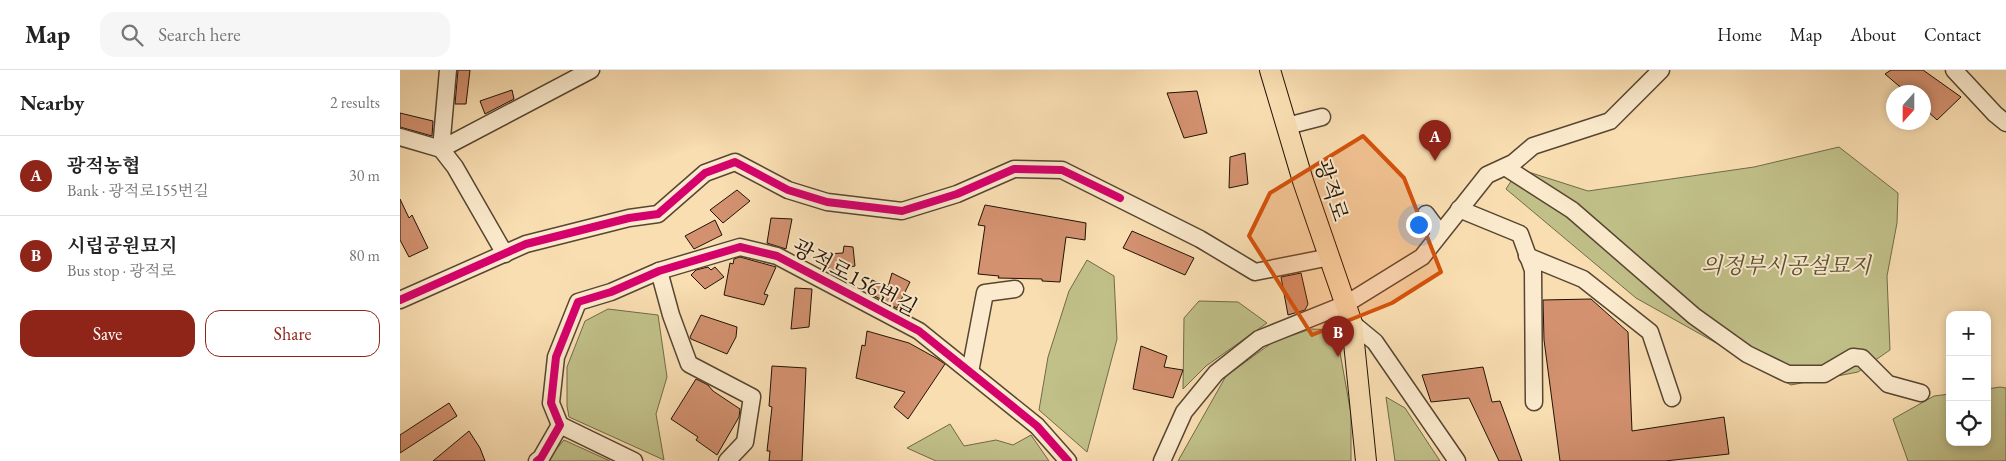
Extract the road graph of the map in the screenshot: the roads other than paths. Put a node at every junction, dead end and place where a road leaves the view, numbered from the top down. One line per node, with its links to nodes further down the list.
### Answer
1 (448, 70): 10 (street)
2 (591, 70): 10 (street)
3 (1270, 70): 8 (main road, 광적로)
4 (1661, 70): 11 (street)
5 (1954, 70): 7 (street)
6 (1322, 117): 8 (street)
7 (2006, 123)
8 (1287, 126): 17 (main road, 광적로)
9 (400, 137): 10 (street)
10 (441, 149): 15 (street)
11 (1505, 166): 12 (street); 24 (street)
12 (1458, 209): 14 (street); 16 (street)
13 (1426, 214): 14 (street)
14 (1440, 233): 21 (street)
15 (505, 254): 17 (street); 20 (street)
16 (1527, 256): 25 (street); 26 (street)
17 (1330, 257): 21 (main road, 광적로)
18 (659, 271): 23 (street, 광적로156번길); 27 (street, 광적로156번길); 30 (street)
19 (1015, 289): 23 (street)
20 (400, 300)
21 (1346, 304): 22 (main road, 광적로); 32 (street)
22 (1352, 323): 33 (main road, 광적로); 34 (street)
23 (970, 372): 31 (street, 광적로156번길)
24 (1921, 393)
25 (1672, 398)
26 (1534, 402)
27 (560, 425): 28 (street); 29 (street)
28 (537, 461)
29 (634, 461)
30 (727, 461)
31 (1068, 461)
32 (1162, 461)
33 (1366, 461)
34 (1457, 461)

